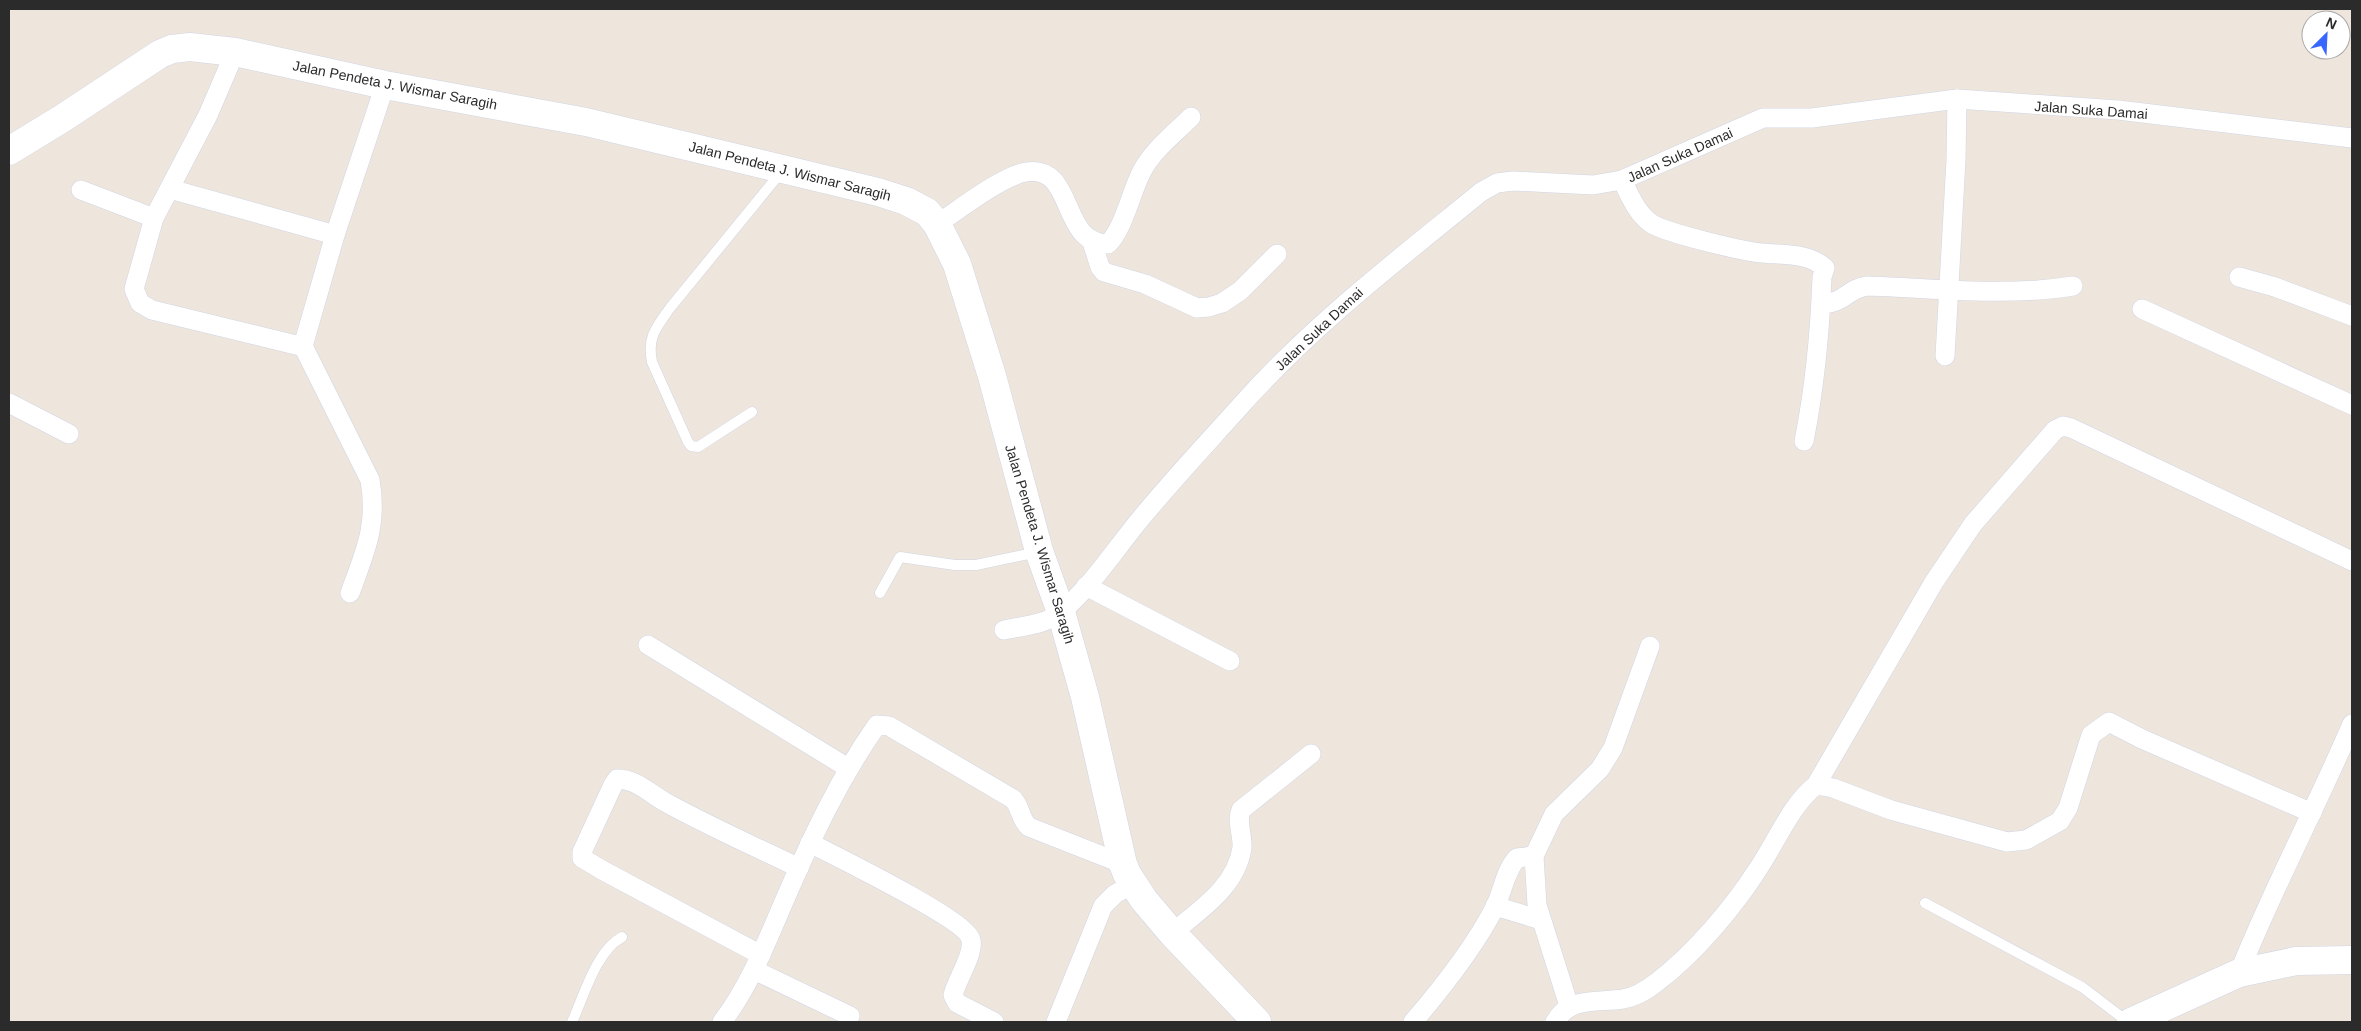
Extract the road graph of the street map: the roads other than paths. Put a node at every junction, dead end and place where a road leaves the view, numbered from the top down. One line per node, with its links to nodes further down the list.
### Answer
1 (235, 52): 2 (street, Jalan Pendeta J. Wismar Saragih); 6 (street, Jalan Pendeta J. Wismar Saragih); 10 (street)
2 (385, 85): 7 (street, Jalan Pendeta J. Wismar Saragih); 13 (street)
3 (1957, 100): 5 (street, Jalan Suka Damai); 8 (street, Jalan Suka Damai); 18 (street)
4 (1191, 117): 14 (street)
5 (2352, 138)
6 (13, 140)
7 (784, 169): 12 (street, Jalan Pendeta J. Wismar Saragih); 26 (lane)
8 (1622, 180): 19 (street); 31 (street, Jalan Suka Damai)
9 (81, 190): 11 (street)
10 (170, 190): 11 (street); 13 (street)
11 (154, 218): 22 (street)
12 (937, 224): 14 (street); 29 (street, Jalan Pendeta J. Wismar Saragih)
13 (335, 235): 22 (street)
14 (1091, 239): 15 (street)
15 (1277, 254)
16 (2239, 277): 21 (street)
17 (2073, 286): 18 (street)
18 (1948, 290): 19 (street); 23 (street)
19 (1821, 304): 28 (street)
20 (2142, 309): 25 (street)
21 (2352, 316)
22 (303, 346): 32 (street)
23 (1945, 356)
24 (9, 404): 27 (street)
25 (2352, 405)
26 (752, 412)
27 (69, 434)
28 (1804, 441)
29 (1039, 551): 33 (lane); 34 (street, Jalan Pendeta J. Wismar Saragih)
30 (2352, 560): 42 (street)
31 (1086, 586): 34 (street, Jalan Suka Damai); 38 (street)
32 (350, 593)
33 (880, 594)
34 (1061, 612): 35 (street, Jalan Suka Damai); 47 (street, Jalan Pendeta J. Wismar Saragih)
35 (1004, 630)
36 (648, 645): 41 (street)
37 (1650, 646): 45 (street)
38 (1230, 661)
39 (2352, 724): 43 (street)
40 (1311, 754): 51 (street)
41 (848, 768): 44 (street); 47 (street)
42 (1816, 784): 43 (street); 56 (street)
43 (2312, 812): 55 (street)
44 (810, 843): 46 (street); 60 (street)
45 (1534, 856): 49 (street); 50 (street)
46 (799, 868): 54 (street); 54 (street)
47 (1128, 874): 51 (street, Jalan Pendeta J. Wismar Saragih); 61 (street)
48 (1924, 903): 65 (lane)
49 (1495, 906): 50 (street); 63 (street)
50 (1541, 920): 56 (street)
51 (1172, 933): 62 (street, Jalan Pendeta J. Wismar Saragih)
52 (622, 937): 58 (lane)
53 (2352, 960): 55 (street)
54 (757, 963): 57 (street); 59 (street)
55 (2239, 973): 65 (street)
56 (1569, 1006): 64 (street)
57 (850, 1016)
58 (572, 1022)
59 (722, 1022)
60 (994, 1022)
61 (1056, 1022)
62 (1257, 1022)
63 (1413, 1022)
64 (1555, 1022)
65 (2130, 1022)

